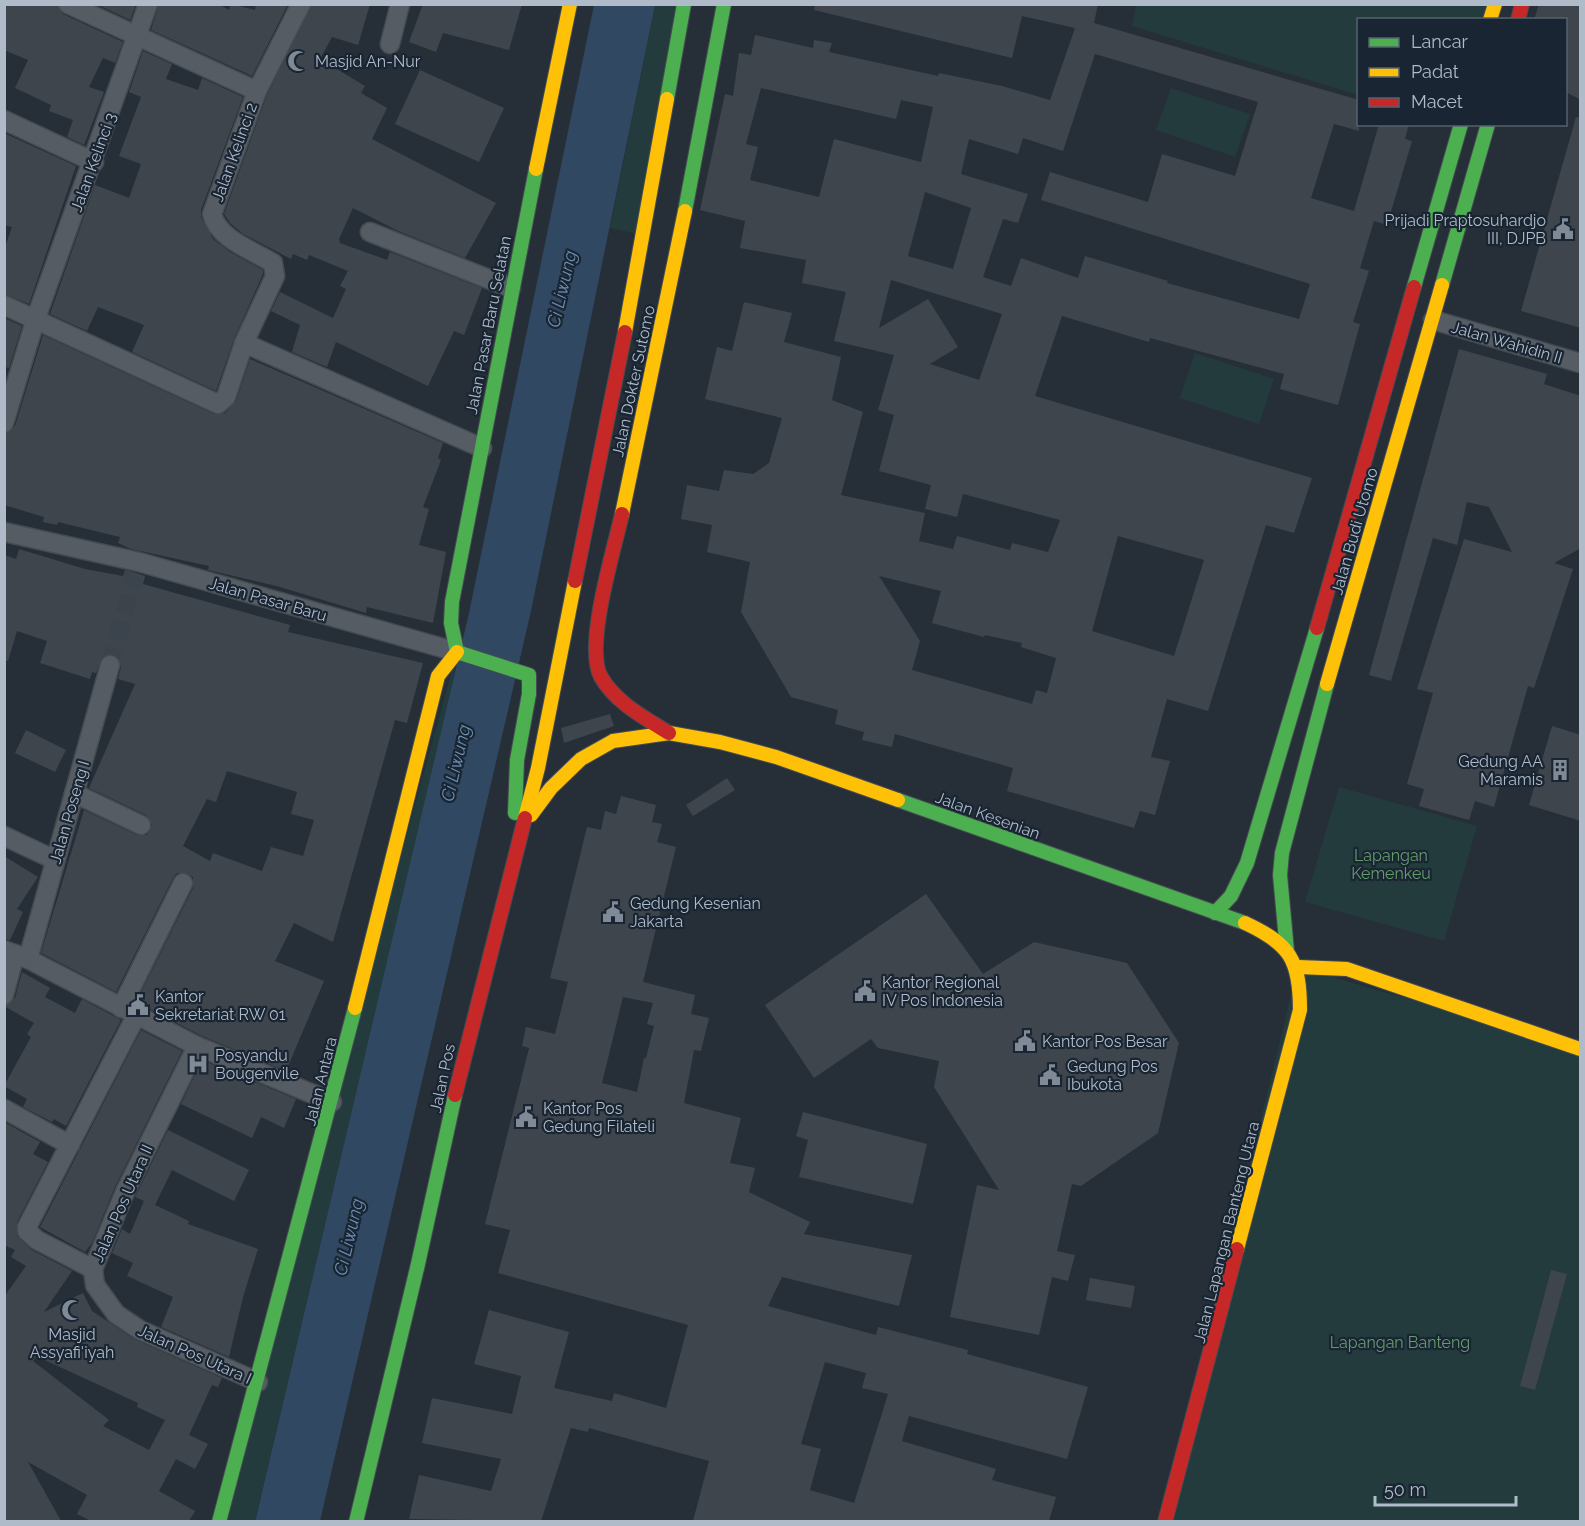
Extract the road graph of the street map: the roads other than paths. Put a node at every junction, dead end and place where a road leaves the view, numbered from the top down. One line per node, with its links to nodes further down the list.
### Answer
1 (68, 4): 8 (street)
2 (148, 4): 8 (street, Jalan Kelinci 3)
3 (301, 4): 10 (street, Jalan Kelinci 2)
4 (400, 4): 9 (street)
5 (570, 4): 16 (main road, Jalan Pasar Baru Selatan)
6 (684, 4): 25 (main road, Jalan Dokter Sutomo)
7 (724, 4): 28 (main road, Jalan Dokter Sutomo)
8 (138, 38): 10 (street); 14 (street, Jalan Kelinci 3)
9 (390, 44)
10 (257, 91): 20 (street, Jalan Kelinci 2)
11 (4, 120): 14 (street)
12 (1460, 126): 36 (main road, Jalan Budi Utomo)
13 (1487, 126): 18 (main road, Jalan Budi Utomo)
14 (94, 162): 19 (street, Jalan Kelinci 3)
15 (370, 232): 16 (street)
16 (511, 288): 23 (main road, Jalan Pasar Baru Selatan)
17 (4, 304): 19 (street)
18 (1433, 320): 21 (street, Jalan Wahidin II); 37 (main road, Jalan Budi Utomo)
19 (34, 325): 20 (street); 22 (street, Jalan Kelinci 3)
20 (244, 343): 23 (street)
21 (1581, 363)
22 (4, 423)
23 (482, 448): 26 (main road, Jalan Pasar Baru Selatan)
24 (4, 532): 26 (street, Jalan Pasar Baru)
25 (562, 643): 31 (main road, Jalan Pos)
26 (459, 652): 33 (main road, Jalan Pasar Baru); 44 (main road, Jalan Antara)
27 (110, 665): 29 (street, Jalan Poseng I)
28 (669, 733): 31 (main road); 36 (main road, Jalan Kesenian)
29 (74, 793): 30 (street); 34 (street, Jalan Poseng I)
30 (141, 825)
31 (522, 829): 33 (main road, Jalan Pos)
32 (4, 836): 34 (street)
33 (517, 845): 50 (main road, Jalan Pos)
34 (55, 860): 38 (street, Jalan Poseng I)
35 (183, 883): 41 (street, Jalan Pos Utara II)
36 (1215, 913): 37 (main road, Jalan Kesenian)
37 (1287, 951): 39 (main road)
38 (16, 954): 40 (street, Jalan Poseng I); 41 (street)
39 (1298, 967): 43 (main road); 51 (main road, Jalan Lapangan Banteng Utara)
40 (4, 995)
41 (128, 1012): 42 (street); 46 (street, Jalan Pos Utara II)
42 (197, 1046): 44 (street); 47 (street, Jalan Pos Utara II)
43 (1581, 1049)
44 (332, 1102): 48 (main road, Jalan Antara)
45 (4, 1109): 46 (street)
46 (70, 1145): 47 (street, Jalan Pos Utara II)
47 (93, 1269): 48 (street, Jalan Pos Utara I)
48 (258, 1382): 49 (main road, Jalan Antara)
49 (219, 1521)
50 (356, 1521)
51 (1165, 1521)

